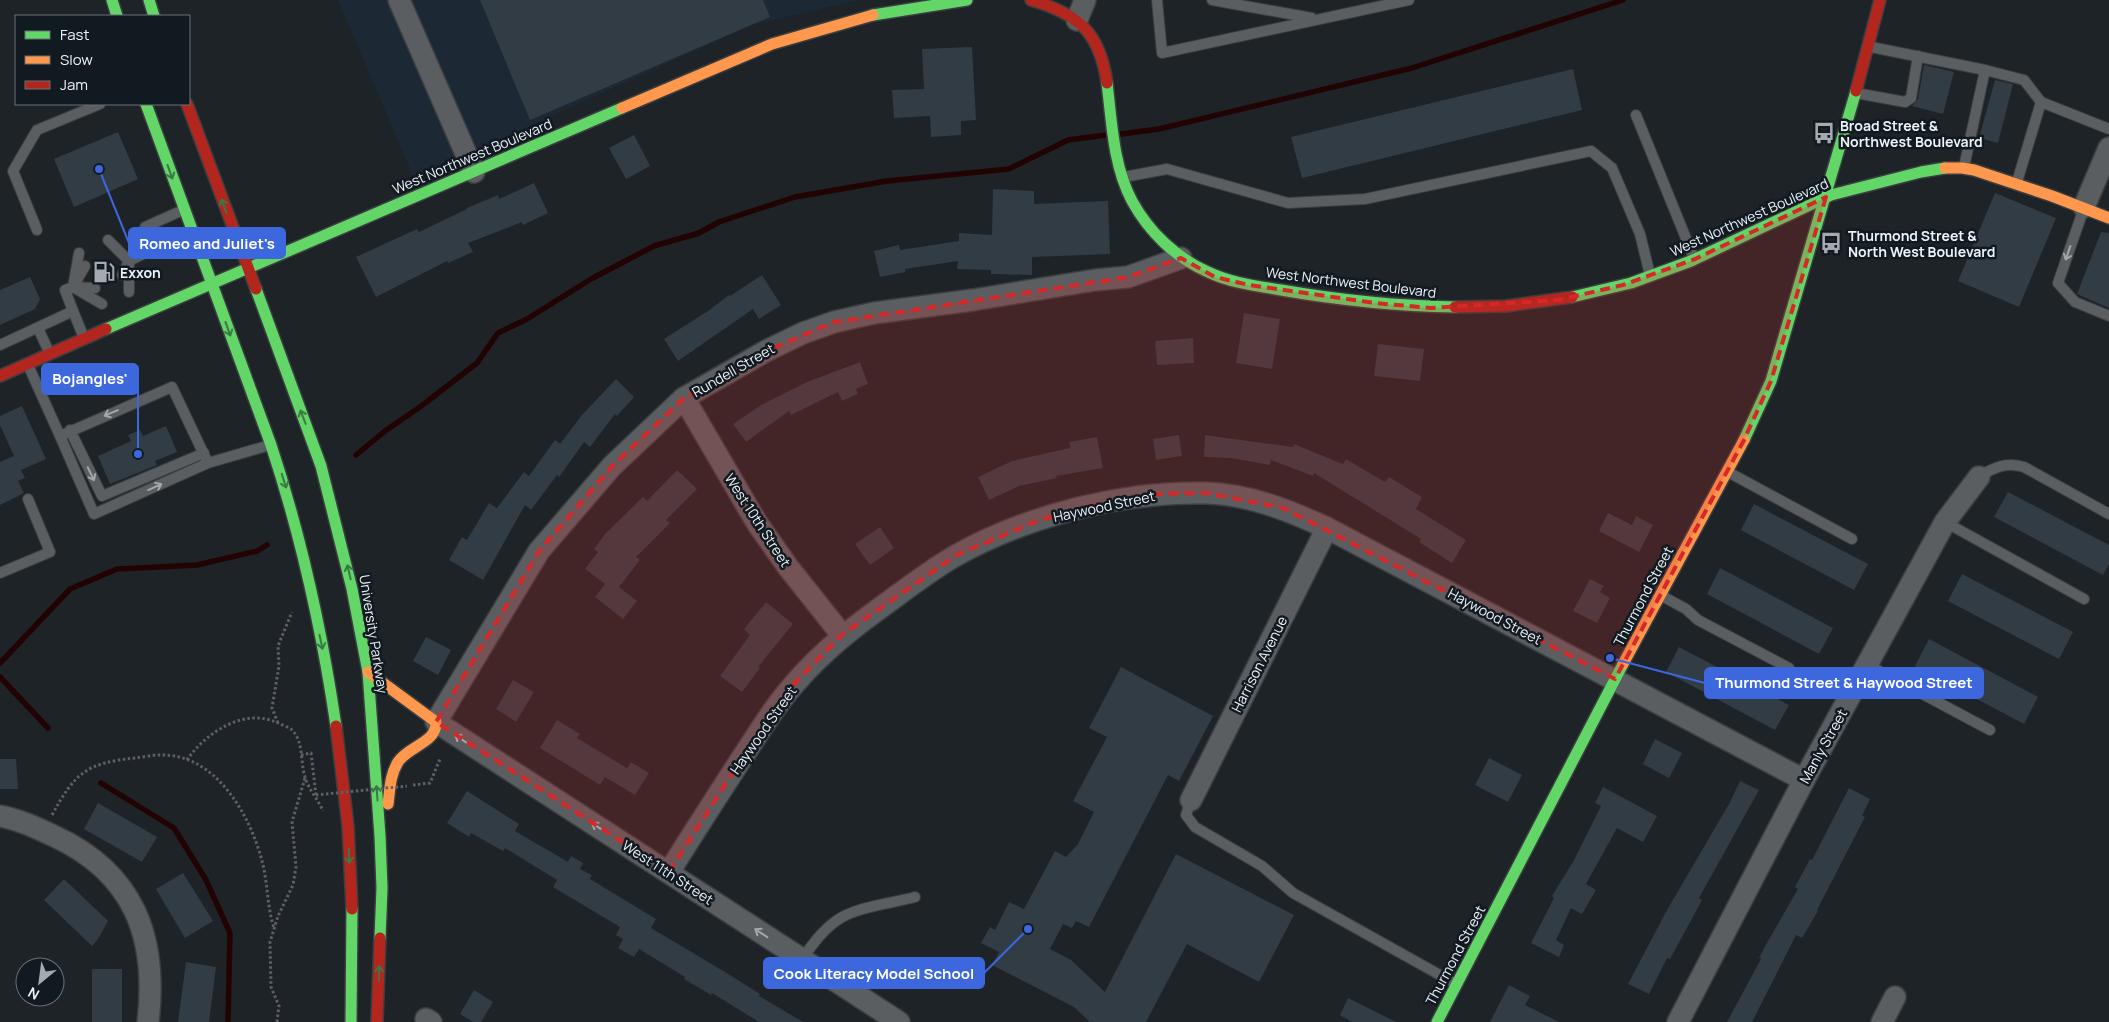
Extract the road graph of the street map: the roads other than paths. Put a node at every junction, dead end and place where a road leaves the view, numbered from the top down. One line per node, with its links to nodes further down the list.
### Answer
1 (112, 0): 12 (main road)
2 (149, 0): 13 (main road)
3 (399, 0): 29 (street)
4 (874, 0): 14 (lane)
5 (967, 0): 14 (main road, West Northwest Boulevard)
6 (1031, 0): 15 (main road, West Northwest Boulevard)
7 (1085, 0): 15 (street)
8 (1157, 0): 16 (lane)
9 (1212, 0): 16 (lane)
10 (1409, 0): 16 (lane)
11 (1880, 0): 17 (main road, Thurmond Street)
12 (117, 15)
13 (154, 15)
14 (871, 15): 29 (main road, West Northwest Boulevard)
15 (1077, 20): 30 (main road, West Northwest Boulevard)
16 (1318, 20)
17 (1869, 46): 18 (lane); 20 (main road, Thurmond Street)
18 (1918, 56): 19 (lane); 20 (lane)
19 (1985, 70): 21 (lane); 28 (lane)
20 (1855, 93): 32 (main road, Thurmond Street)
21 (2041, 102): 26 (lane); 31 (lane)
22 (98, 105): 36 (lane)
23 (146, 105): 34 (main road, one-way to 34)
24 (187, 105): 44 (main road, University Parkway, one-way to 24)
25 (1636, 115): 41 (lane)
26 (2109, 130)
27 (2109, 148): 33 (street)
28 (1964, 168): 31 (main road, West Northwest Boulevard); 32 (main road, West Northwest Boulevard)
29 (474, 172): 44 (main road, West Northwest Boulevard)
30 (1122, 178): 40 (main road, West Northwest Boulevard); 46 (lane)
31 (2017, 183): 33 (main road, West Northwest Boulevard)
32 (1826, 196): 41 (main road, West Northwest Boulevard); 66 (main road, Thurmond Street)
33 (2084, 208): 35 (main road, West Northwest Boulevard); 53 (lane, one-way to 53)
34 (184, 209): 42 (lane); 47 (main road)
35 (2109, 218)
36 (36, 230)
37 (108, 240): 42 (lane)
38 (79, 254): 48 (lane)
39 (113, 254): 42 (lane)
40 (1181, 258): 46 (main road, West Northwest Boulevard); 60 (street, Rundell Street)
41 (1694, 259): 46 (main road, West Northwest Boulevard)
42 (129, 261): 45 (lane); 50 (lane)
43 (85, 266): 48 (lane)
44 (247, 268): 47 (main road, West Northwest Boulevard); 79 (main road, University Parkway, one-way to 44)
45 (122, 275)
46 (1650, 276)
47 (211, 283): 55 (main road, West Northwest Boulevard); 63 (main road, one-way to 63)
48 (73, 287): 49 (lane); 51 (lane); 52 (lane)
49 (95, 288)
50 (129, 292)
51 (102, 304)
52 (73, 311): 54 (lane); 55 (lane)
53 (2109, 316)
54 (38, 328): 56 (lane); 57 (lane)
55 (84, 339): 57 (main road, West Northwest Boulevard)
56 (0, 345)
57 (49, 353): 58 (main road, West Northwest Boulevard)
58 (28, 364): 59 (main road, West Northwest Boulevard); 62 (lane)
59 (0, 376)
60 (684, 398): 76 (street, West 10th Street); 81 (street, Rundell Street)
61 (70, 430): 62 (lane); 64 (lane, one-way to 61); 64 (lane, one-way to 64)
62 (60, 436): 65 (lane, one-way to 65)
63 (271, 445): 65 (lane); 93 (main road, one-way to 93)
64 (204, 453): 65 (lane)
65 (208, 464)
66 (1727, 472): 72 (lane); 74 (main road, Thurmond Street)
67 (1979, 477): 69 (lane); 70 (street, Manly Street)
68 (28, 499): 73 (lane)
69 (2109, 514)
70 (1945, 522): 75 (lane); 77 (street, Manly Street)
71 (1327, 528): 76 (street, Haywood Street); 80 (street, Haywood Street); 84 (street, Harrison Avenue)
72 (1852, 539)
73 (0, 573)
74 (1661, 595): 78 (lane); 80 (main road, Thurmond Street)
75 (2084, 599)
76 (842, 636): 87 (street, Haywood Street)
77 (1868, 665): 82 (lane); 83 (street, Manly Street)
78 (1789, 668)
79 (368, 672): 81 (main road); 86 (main road, University Parkway, one-way to 79)
80 (1615, 679): 83 (street, Haywood Street); 90 (main road, Thurmond Street)
81 (436, 722): 86 (main road); 87 (street, West 11th Street, one-way to 81)
82 (1990, 730)
83 (1804, 780): 97 (street, Manly Street)
84 (1191, 800): 90 (lane)
85 (0, 816): 92 (street)
86 (380, 836): 94 (main road, University Parkway, one-way to 86)
87 (669, 872): 89 (street, West 11th Street, one-way to 87)
88 (915, 897): 89 (lane)
89 (802, 959): 95 (street, West 11th Street)
90 (1457, 984): 96 (main road, Thurmond Street)
91 (1895, 998): 98 (street)
92 (148, 1022)
93 (351, 1022)
94 (377, 1022)
95 (899, 1022)
96 (1437, 1022)
97 (1678, 1022)
98 (1882, 1022)

